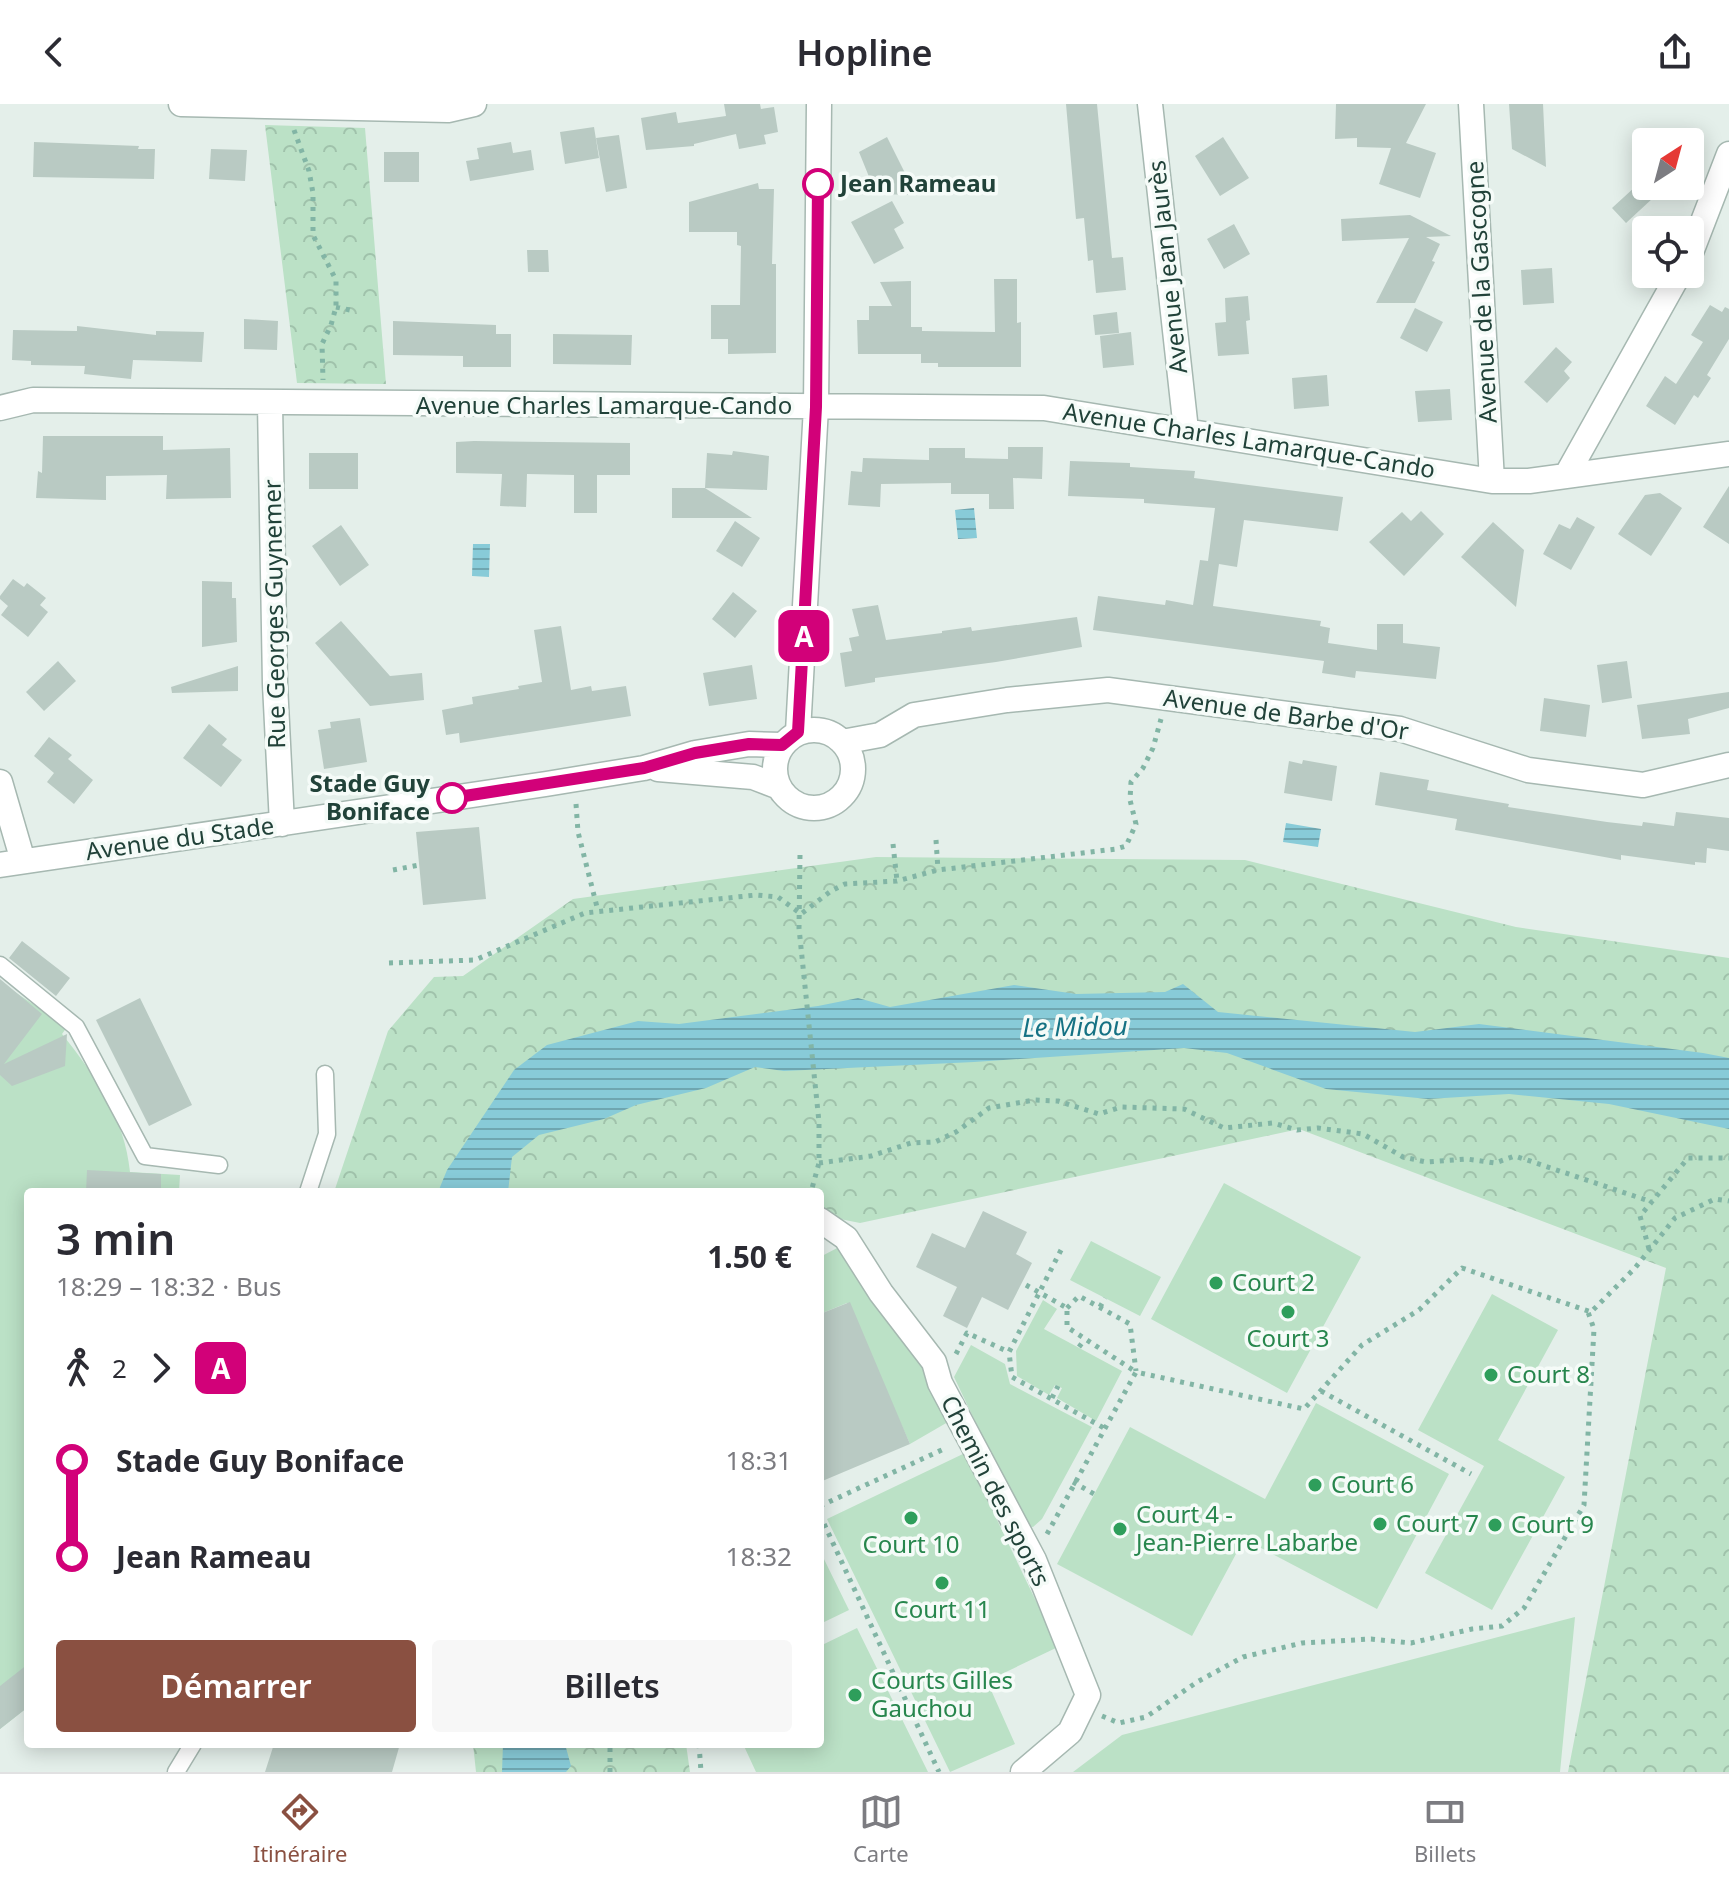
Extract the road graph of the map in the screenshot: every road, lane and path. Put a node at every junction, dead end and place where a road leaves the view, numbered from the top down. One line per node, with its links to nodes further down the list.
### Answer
1 (181, 104): 2 (street)
2 (264, 104): 7 (street)
3 (474, 104): 7 (street)
4 (819, 104): 15 (street)
5 (1150, 104): 17 (street, Avenue Jean Jaurès)
6 (1471, 104): 20 (street, Avenue de la Gascogne)
7 (290, 105): 11 (path)
8 (1729, 154): 9 (street)
9 (1704, 219)
10 (1671, 288): 19 (street)
11 (336, 307): 12 (path); 14 (path)
12 (350, 310)
13 (270, 404): 14 (street, Avenue Charles Lamarque-Cando); 16 (street, Avenue Charles Lamarque-Cando); 29 (street, Rue Georges Guynemer)
14 (328, 404): 15 (street, Avenue Charles Lamarque-Cando)
15 (816, 407): 17 (street, Avenue Charles Lamarque-Cando); 22 (street)
16 (0, 408)
17 (1186, 430): 20 (street, Avenue Charles Lamarque-Cando)
18 (1729, 454): 19 (street, Avenue Charles Lamarque-Cando)
19 (1566, 476): 20 (street, Avenue Charles Lamarque-Cando)
20 (1492, 481)
21 (1162, 710): 36 (path)
22 (790, 738): 23 (street); 25 (street, Avenue du Stade); 28 (street)
23 (842, 742): 24 (street, Avenue de Barbe d'Or); 28 (street)
24 (1729, 765)
25 (644, 768): 26 (street, Avenue du Stade); 28 (street, Avenue du Stade)
26 (574, 779): 29 (street, Avenue du Stade); 38 (path)
27 (0, 782): 33 (street)
28 (779, 787)
29 (282, 824): 33 (street, Avenue du Stade)
30 (936, 840): 36 (path)
31 (893, 844): 37 (path)
32 (800, 855): 39 (path)
33 (12, 863)
34 (419, 865): 35 (path)
35 (393, 870)
36 (938, 870): 37 (path)
37 (897, 881): 39 (path)
38 (598, 912): 39 (path); 40 (path)
39 (801, 914): 44 (path)
40 (389, 963)
41 (0, 965): 45 (lane)
42 (325, 1074): 46 (lane)
43 (1729, 1158): 49 (path)
44 (819, 1163): 47 (path); 49 (path)
45 (219, 1165)
46 (309, 1188)
47 (812, 1188)
48 (1729, 1201): 52 (path)
49 (1652, 1202): 52 (path)
50 (824, 1223): 63 (street, Chemin des sports)
51 (1061, 1250): 54 (path)
52 (1649, 1250): 58 (path)
53 (1026, 1285): 54 (path)
54 (1038, 1291): 57 (path); 61 (path)
55 (1105, 1298): 56 (path)
56 (1100, 1307): 57 (path); 62 (path)
57 (1067, 1308): 59 (path)
58 (1588, 1311): 65 (path); 75 (path)
59 (1085, 1339): 60 (path); 62 (path)
60 (1079, 1347)
61 (1009, 1352): 63 (path); 66 (path)
62 (1136, 1372): 65 (path); 67 (path)
63 (940, 1383): 68 (street, Chemin des sports)
64 (1058, 1386): 66 (path)
65 (1321, 1391): 69 (path)
66 (1052, 1398): 67 (path)
67 (1104, 1428): 70 (path)
68 (969, 1438): 72 (path); 74 (street, Chemin des sports)
69 (1471, 1474)
70 (1073, 1482): 71 (path); 74 (path)
71 (1094, 1494)
72 (824, 1504)
73 (824, 1524): 82 (path)
74 (1034, 1560): 75 (street, Chemin des sports)
75 (1082, 1707): 83 (street)
76 (191, 1748): 79 (lane)
77 (610, 1748): 80 (path)
78 (699, 1748): 81 (path)
79 (176, 1772)
80 (610, 1772)
81 (701, 1772)
82 (939, 1772)
83 (1023, 1772)

